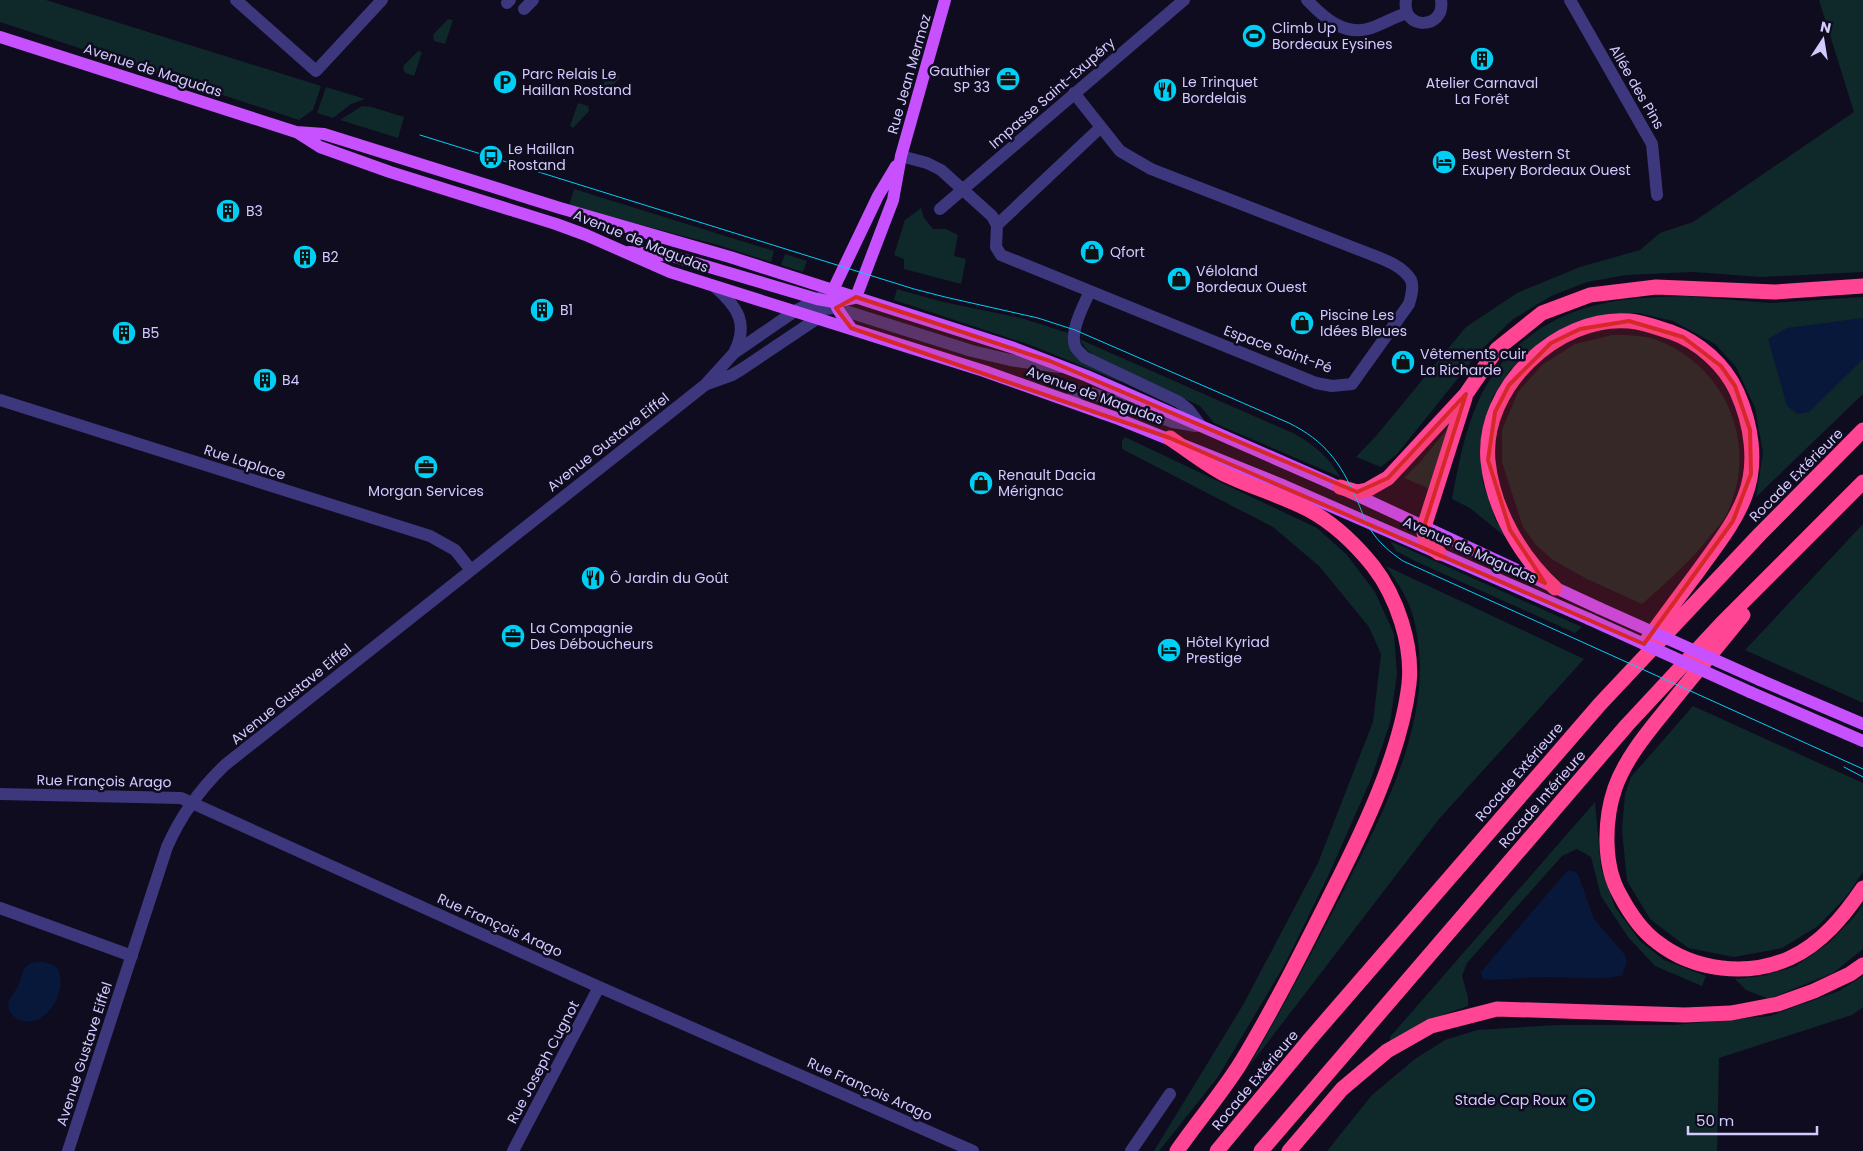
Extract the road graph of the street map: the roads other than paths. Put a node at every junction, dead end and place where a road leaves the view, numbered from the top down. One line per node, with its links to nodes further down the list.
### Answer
1 (236, 0): 2 (street)
2 (382, 0)
3 (945, 0): 14 (main road, Rue Jean Mermoz)
4 (1184, 0): 11 (street, Impasse Saint-Exupéry)
5 (1307, 0): 9 (street)
6 (1406, 0): 9 (street)
7 (1441, 0): 9 (street)
8 (1570, 0): 16 (street, Allée des Pins)
9 (1407, 13)
10 (0, 37): 13 (main road, Avenue de Magudas)
11 (1074, 93): 12 (street, Espace Saint-Pé); 15 (street, Impasse Saint-Exupéry)
12 (1101, 127): 18 (street); 23 (street, Espace Saint-Pé)
13 (296, 132): 19 (main road, Avenue de Magudas); 20 (main road, Avenue de Magudas)
14 (901, 156): 15 (street); 24 (main road, Rue Jean Mermoz); 25 (main road, Rue Jean Mermoz)
15 (963, 189): 17 (street, Impasse Saint-Exupéry); 18 (street)
16 (1657, 195)
17 (940, 209)
18 (997, 225): 23 (street, Espace Saint-Pé)
19 (624, 252): 22 (main road, Avenue de Magudas); 26 (main road)
20 (805, 281): 25 (main road, Avenue de Magudas); 26 (main road)
21 (1863, 286): 32 (highway)
22 (715, 287): 27 (main road, Avenue de Magudas); 29 (street, Avenue Gustave Eiffel)
23 (1090, 291): 35 (street)
24 (856, 297): 25 (main road, Avenue de Magudas); 30 (main road, Avenue de Magudas)
25 (834, 300): 26 (street); 26 (main road); 28 (main road); 30 (street)
26 (818, 309): 27 (street, Avenue Gustave Eiffel); 27 (main road, Avenue de Magudas); 28 (main road, Avenue de Magudas); 31 (street, Avenue Gustave Eiffel)
27 (795, 311): 29 (street, Avenue Gustave Eiffel)
28 (851, 328): 34 (main road, Avenue de Magudas)
29 (734, 354): 31 (street, Avenue Gustave Eiffel)
30 (1066, 368): 35 (main road, Avenue de Magudas)
31 (705, 385): 43 (street, Avenue Gustave Eiffel)
32 (1466, 394): 39 (highway); 40 (highway)
33 (0, 400): 43 (street, Rue Laplace)
34 (1070, 401): 35 (street); 37 (main road, Avenue de Magudas)
35 (1201, 426): 39 (main road, Avenue de Magudas)
36 (1863, 430): 45 (highway, Rocade Extérieure)
37 (1170, 438): 42 (main road, Avenue de Magudas); 60 (highway)
38 (1863, 482): 41 (highway, Rocade Intérieure)
39 (1340, 487): 40 (main road, Avenue de Magudas)
40 (1424, 527): 42 (highway); 44 (main road, Avenue de Magudas)
41 (1805, 539): 50 (highway); 62 (highway, Rocade Intérieure)
42 (1439, 554): 47 (main road, Avenue de Magudas, bridge)
43 (471, 570): 49 (street, Avenue Gustave Eiffel)
44 (1556, 588): 45 (highway); 46 (main road, Avenue de Magudas, bridge)
45 (1600, 704): 61 (highway, Rocade Extérieure)
46 (1863, 724)
47 (1863, 741)
48 (0, 794): 49 (street, Rue François Arago)
49 (192, 802): 52 (street, Avenue Gustave Eiffel); 54 (street, Rue François Arago)
50 (1863, 888)
51 (0, 908): 52 (street)
52 (132, 956): 56 (street, Avenue Gustave Eiffel)
53 (1863, 965): 63 (highway)
54 (599, 987): 57 (street, Rue Joseph Cugnot); 58 (street, Rue François Arago)
55 (1170, 1094): 59 (street)
56 (68, 1151)
57 (513, 1151)
58 (973, 1151)
59 (1131, 1151)
60 (1177, 1151)
61 (1217, 1151)
62 (1261, 1151)
63 (1289, 1151)

